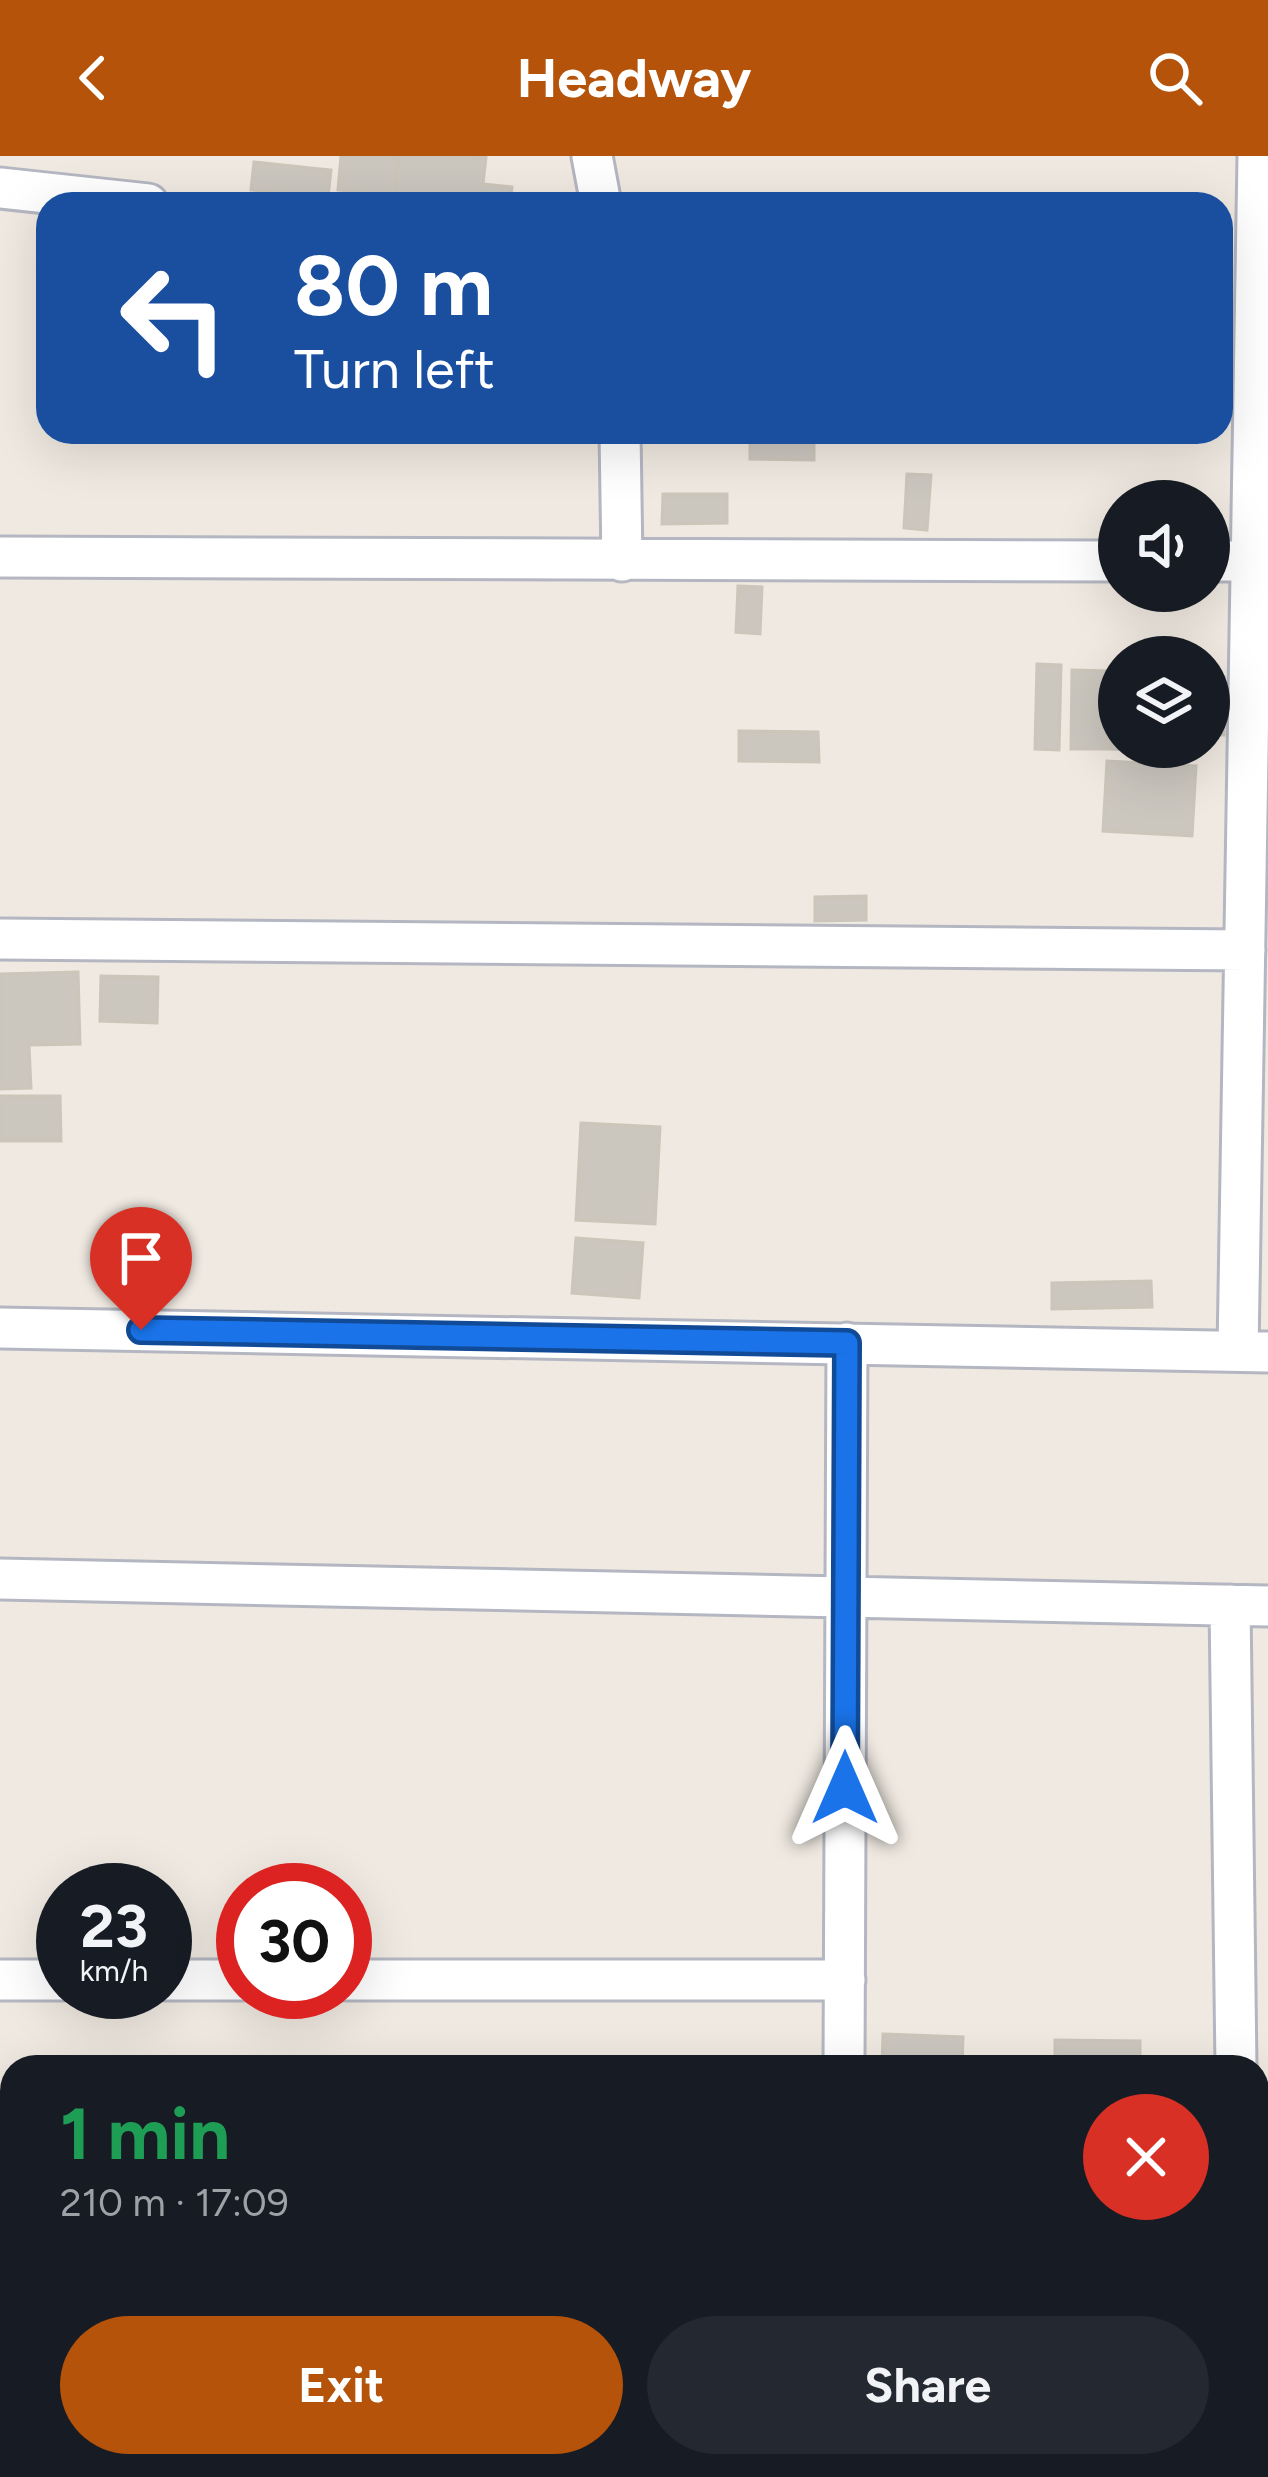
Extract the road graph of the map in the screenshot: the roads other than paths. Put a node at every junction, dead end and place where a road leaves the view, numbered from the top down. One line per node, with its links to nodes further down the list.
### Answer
1 (592, 156): 5 (street)
2 (1258, 156): 9 (street)
3 (0, 188): 4 (street)
4 (37, 192)
5 (599, 192)
6 (620, 444): 11 (street)
7 (0, 557): 11 (street)
8 (1230, 560): 9 (street)
9 (1251, 560): 13 (street)
10 (1098, 561): 11 (street)
11 (622, 562)
12 (0, 939): 13 (street)
13 (1245, 950): 16 (street)
14 (0, 1328): 15 (street)
15 (847, 1343): 16 (street); 18 (street)
16 (1253, 1352)
17 (0, 1579): 18 (street)
18 (846, 1596): 19 (street); 23 (street)
19 (1249, 1605): 25 (street)
20 (0, 1980): 21 (street)
21 (36, 1980)
22 (372, 1980): 23 (street)
23 (844, 1980): 24 (street)
24 (844, 2055)
25 (1236, 2055)

